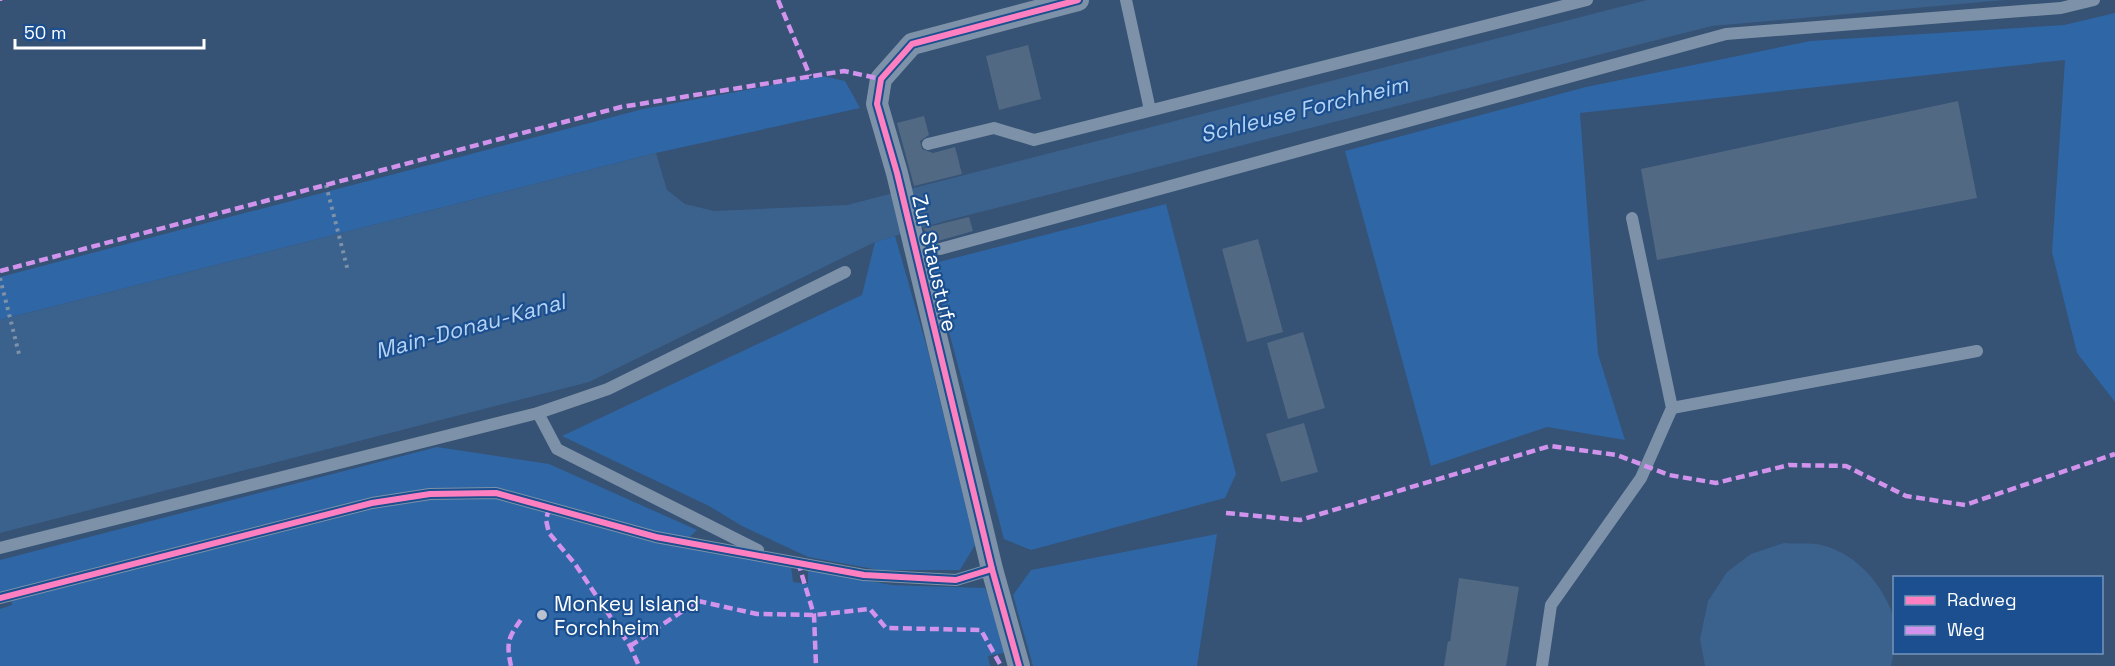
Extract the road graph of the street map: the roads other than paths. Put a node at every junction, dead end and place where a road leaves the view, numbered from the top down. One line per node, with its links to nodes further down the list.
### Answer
1 (1078, 0): 15 (street, Zur Staustufe)
2 (1126, 0): 5 (lane)
3 (1587, 0): 5 (lane)
4 (2094, 0): 8 (lane)
5 (1150, 110): 6 (lane)
6 (928, 144)
7 (1632, 218): 11 (lane)
8 (940, 249)
9 (845, 272): 12 (lane)
10 (1977, 351): 11 (lane)
11 (1672, 408): 18 (lane)
12 (538, 413): 13 (lane); 14 (lane)
13 (0, 548)
14 (770, 557): 15 (lane); 16 (lane)
15 (992, 569): 17 (street, Zur Staustufe)
16 (0, 598)
17 (1019, 666)
18 (1542, 666)

